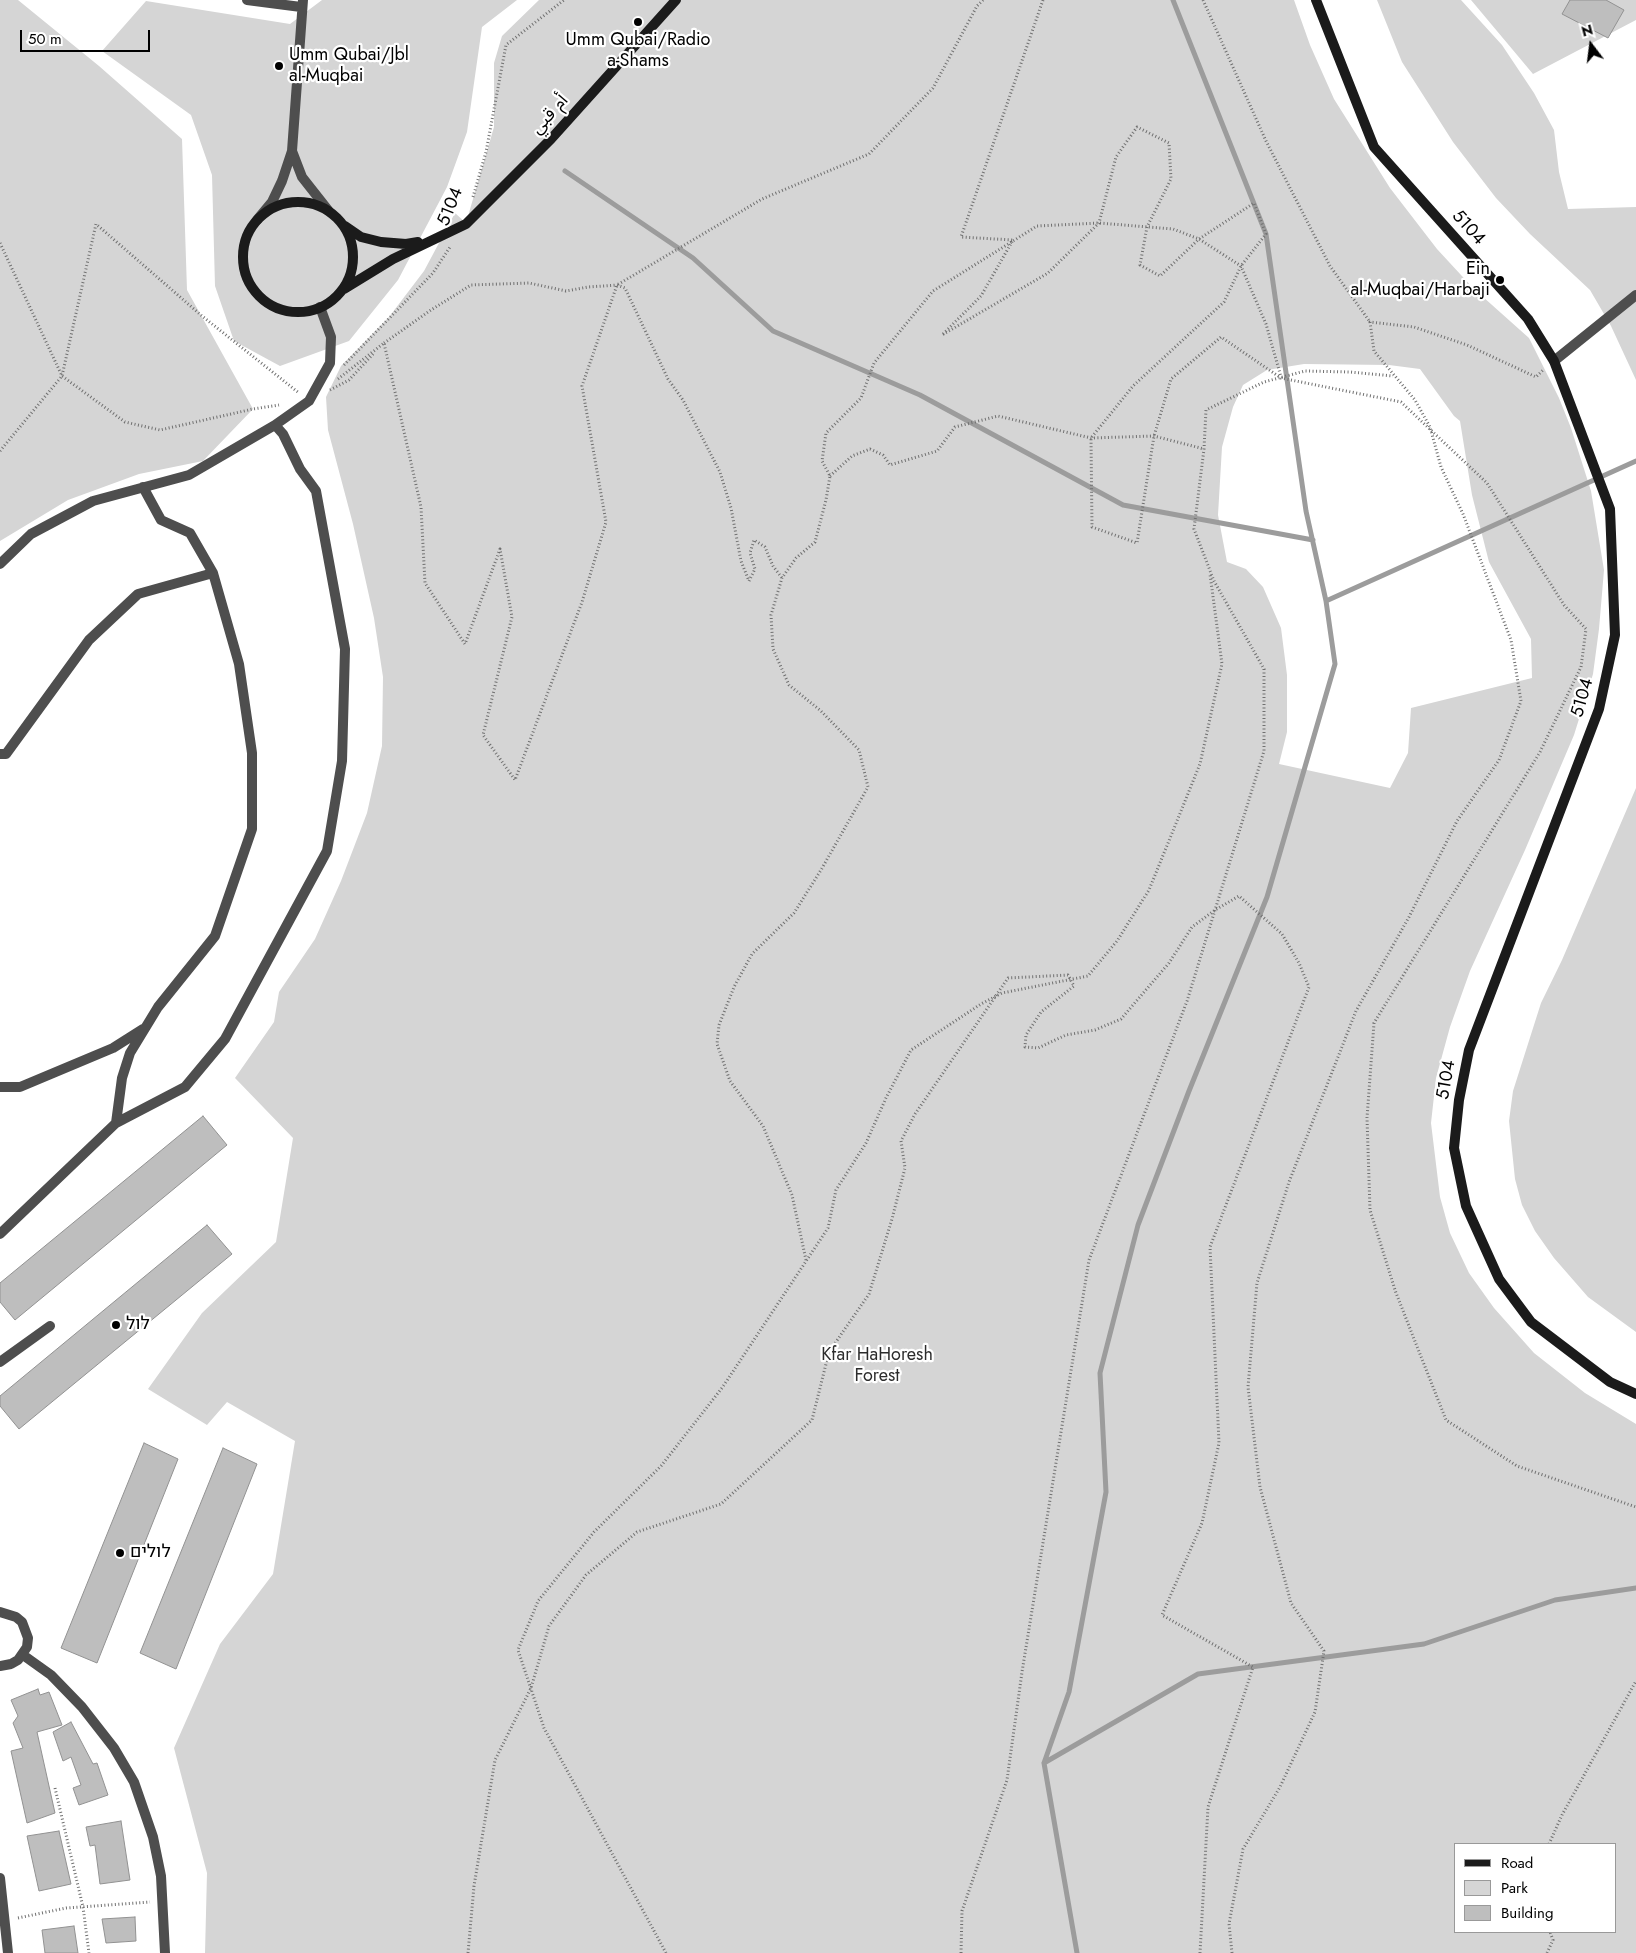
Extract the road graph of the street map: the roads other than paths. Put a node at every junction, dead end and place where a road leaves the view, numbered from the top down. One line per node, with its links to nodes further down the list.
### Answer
1 (247, 0): 4 (street)
2 (676, 0): 9 (street, أم قبي)
3 (1316, 0): 13 (street, 5104)
4 (302, 4): 5 (street)
5 (292, 151): 6 (street); 7 (street)
6 (328, 210): 7 (street); 8 (street)
7 (257, 220): 12 (street)
8 (342, 224): 9 (street, أم قبي); 10 (street)
9 (436, 238): 10 (street, أم قبي)
10 (344, 289): 12 (street)
11 (1636, 295): 13 (street)
12 (320, 308): 14 (street)
13 (1554, 361): 25 (street, 5104)
14 (275, 425): 15 (street); 21 (street)
15 (143, 487): 16 (street); 17 (street)
16 (0, 564)
17 (214, 573): 18 (street); 19 (street)
18 (0, 754)
19 (145, 1027): 20 (street); 21 (street)
20 (0, 1087)
21 (116, 1123): 22 (street)
22 (0, 1234)
23 (50, 1326): 24 (street)
24 (0, 1362)
25 (1636, 1394)
26 (0, 1612): 27 (street)
27 (23, 1655): 28 (street); 31 (street)
28 (0, 1666)
29 (0, 1878): 30 (street)
30 (8, 1953)
31 (165, 1953)

